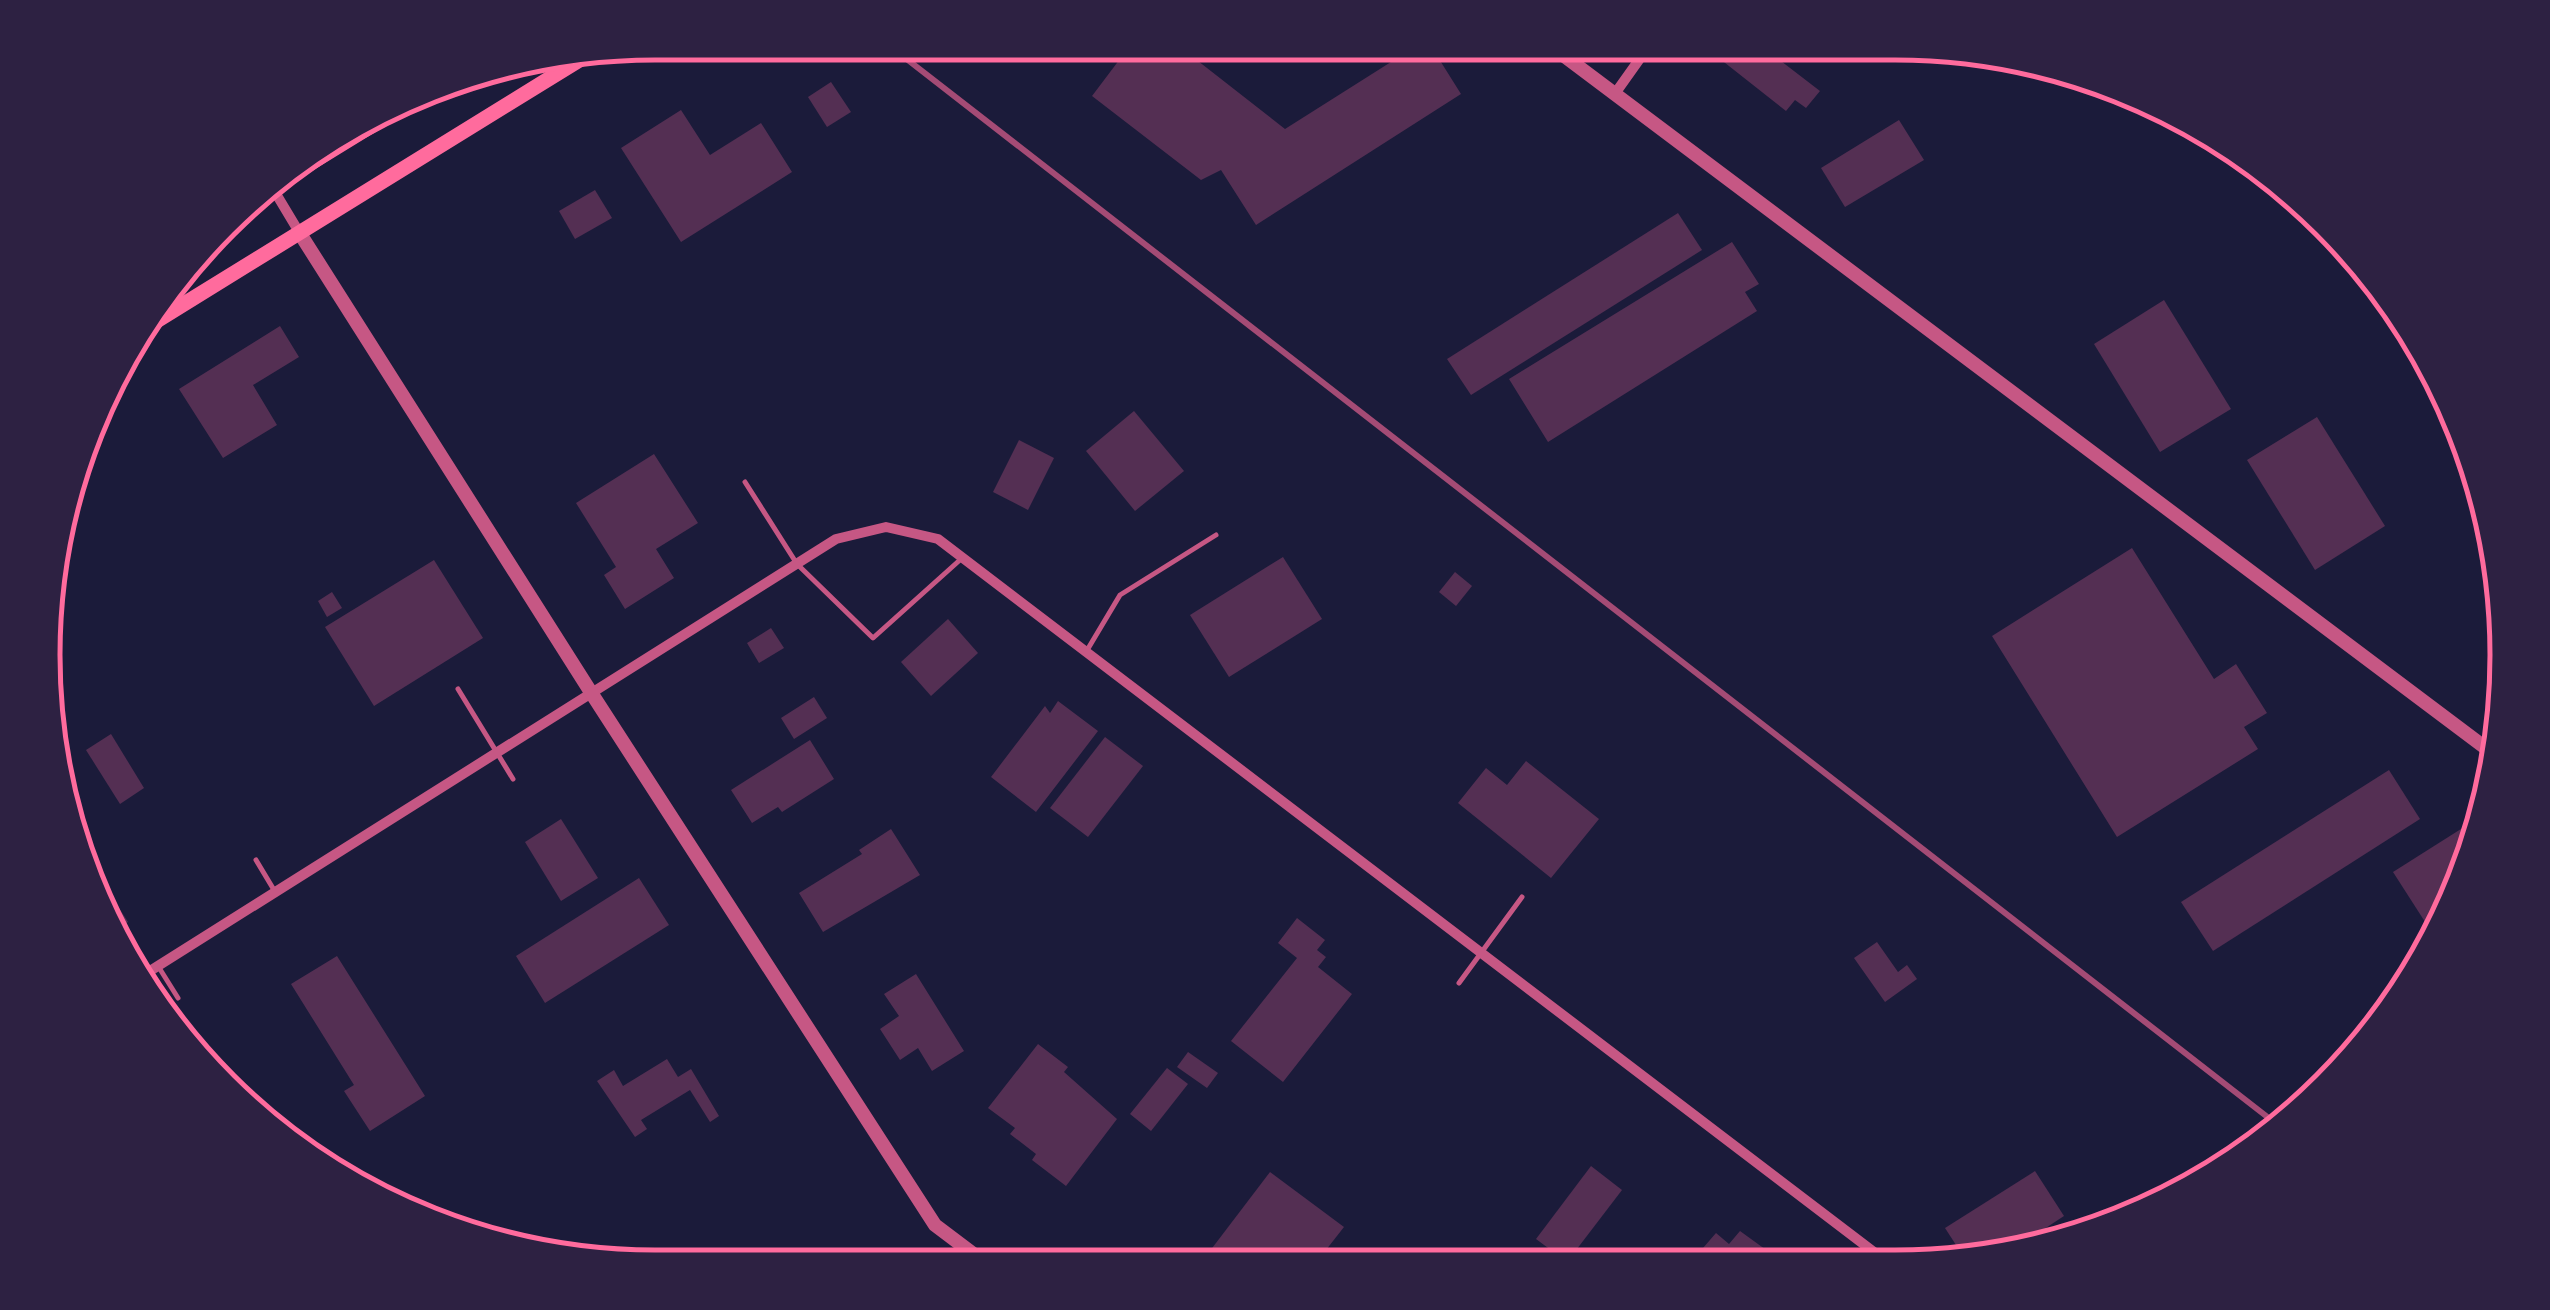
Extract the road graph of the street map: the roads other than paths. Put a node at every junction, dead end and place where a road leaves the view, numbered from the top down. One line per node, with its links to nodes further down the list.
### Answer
1 (1568, 60): 4 (street)
2 (1639, 60): 4 (street)
3 (568, 66): 6 (main road)
4 (1614, 95): 15 (street)
5 (272, 200): 6 (street)
6 (299, 232): 7 (main road); 14 (street)
7 (167, 314)
8 (746, 482): 11 (lane)
9 (1216, 535): 12 (lane)
10 (962, 557): 11 (street); 11 (lane); 12 (street)
11 (797, 564): 14 (street)
12 (1086, 652): 21 (street)
13 (458, 689): 16 (lane)
14 (592, 694): 16 (street); 26 (street)
15 (2483, 746)
16 (498, 755): 17 (lane); 19 (street)
17 (513, 779)
18 (256, 860): 19 (lane)
19 (276, 893): 22 (street)
20 (1522, 897): 21 (lane)
21 (1481, 953): 24 (lane); 27 (street)
22 (158, 966): 23 (street); 25 (lane)
23 (151, 970)
24 (1459, 983)
25 (178, 998)
26 (969, 1250)
27 (1871, 1250)

